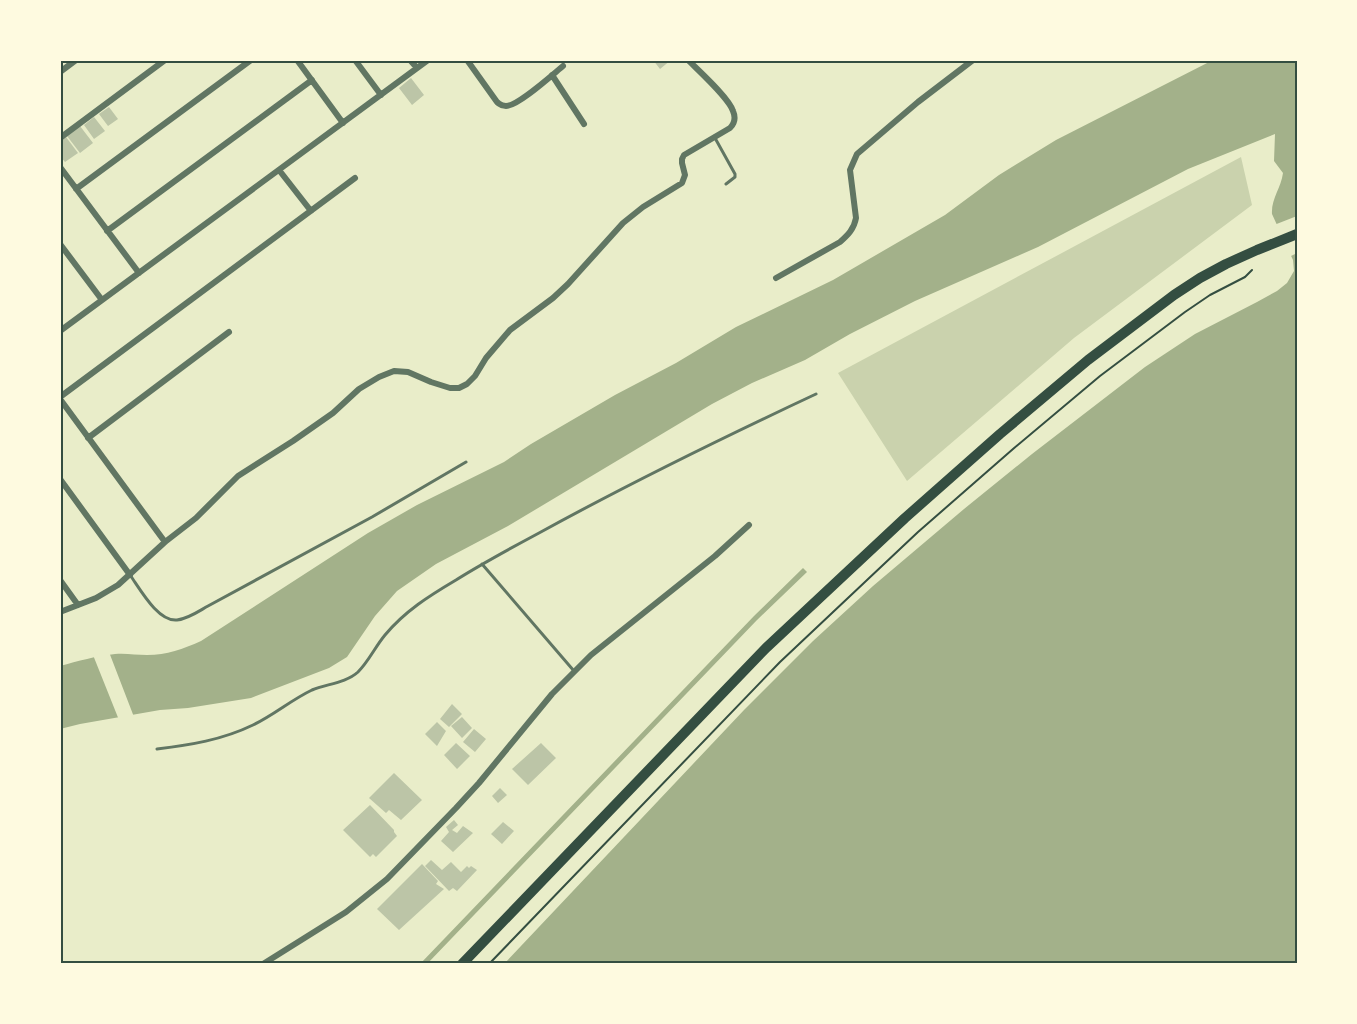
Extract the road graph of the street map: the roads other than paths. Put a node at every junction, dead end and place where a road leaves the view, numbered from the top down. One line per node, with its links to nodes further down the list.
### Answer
1 (76, 60): 13 (street)
2 (165, 60): 20 (street)
3 (250, 60): 25 (street)
4 (297, 60): 15 (street)
5 (355, 60): 16 (street)
6 (410, 60): 12 (street)
7 (428, 60): 12 (street)
8 (467, 60): 14 (street)
9 (688, 60): 19 (street)
10 (973, 60): 31 (street)
11 (563, 66): 14 (street)
12 (417, 69): 16 (street)
13 (60, 72)
14 (552, 75): 18 (street)
15 (312, 80): 17 (street); 27 (street)
16 (381, 95): 17 (street)
17 (343, 123): 22 (street)
18 (584, 124)
19 (715, 137): 24 (lane); 41 (street)
20 (60, 138)
21 (60, 167): 25 (street)
22 (279, 170): 26 (street); 30 (street)
23 (355, 178): 26 (street)
24 (726, 184)
25 (76, 189): 27 (street)
26 (311, 210): 36 (street)
27 (107, 231): 30 (street)
28 (1297, 234): 50 (main road)
29 (60, 244): 32 (street)
30 (139, 273): 32 (street)
31 (776, 278)
32 (102, 300): 33 (street)
33 (61, 327)
34 (229, 332): 37 (street)
35 (816, 394): 42 (lane)
36 (60, 398): 37 (street)
37 (88, 438): 41 (street)
38 (466, 462): 43 (lane)
39 (60, 479): 43 (street)
40 (749, 525): 47 (street)
41 (165, 542): 43 (street)
42 (482, 564): 47 (lane); 48 (lane)
43 (130, 575): 45 (street)
44 (60, 580): 45 (street)
45 (78, 605): 46 (street)
46 (60, 612)
47 (574, 671): 49 (street)
48 (157, 748)
49 (263, 964)
50 (462, 964)

